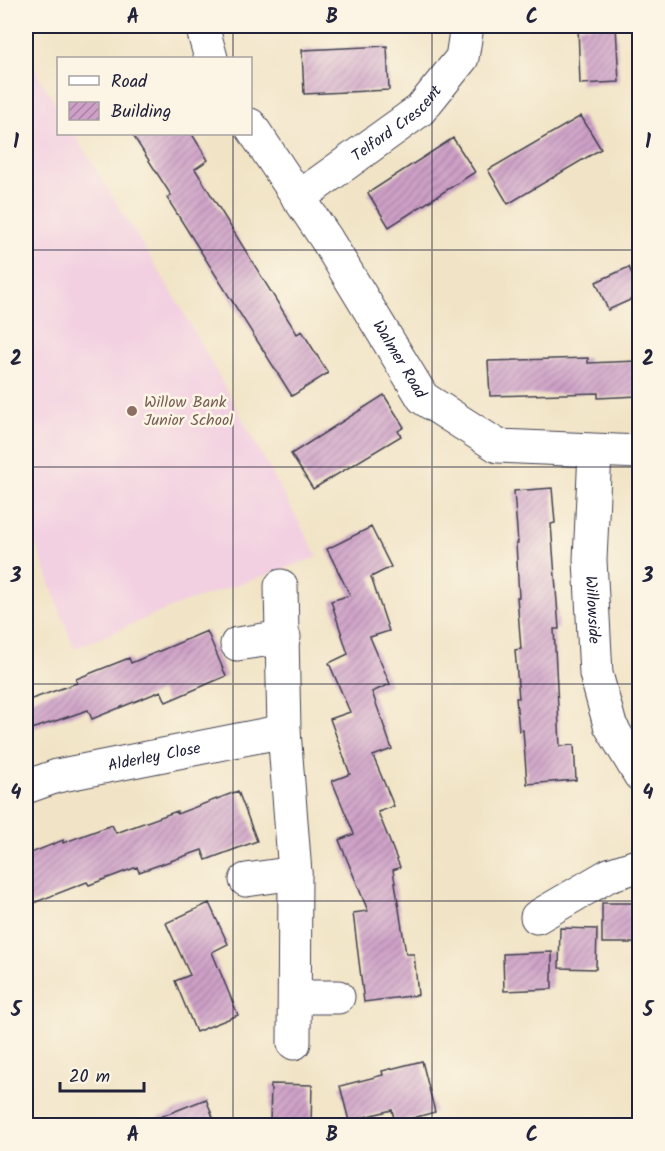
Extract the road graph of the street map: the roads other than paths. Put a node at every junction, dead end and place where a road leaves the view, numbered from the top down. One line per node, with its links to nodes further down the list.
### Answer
1 (202, 26): 3 (street)
2 (467, 26): 5 (street, Telford Crescent)
3 (211, 57)
4 (252, 128): 5 (street, Walmer Road)
5 (298, 198): 6 (street, Walmer Road)
6 (595, 452): 7 (street, Walmer Road); 12 (street, Willowside)
7 (639, 452)
8 (281, 586): 9 (street)
9 (284, 637): 10 (street); 11 (street)
10 (237, 644)
11 (284, 731): 13 (street, Alderley Close); 15 (street)
12 (636, 761)
13 (26, 787)
14 (639, 865): 17 (street)
15 (295, 873): 16 (street); 18 (street)
16 (246, 880)
17 (537, 917)
18 (295, 997): 19 (street); 20 (street)
19 (338, 997)
20 (294, 1043)

